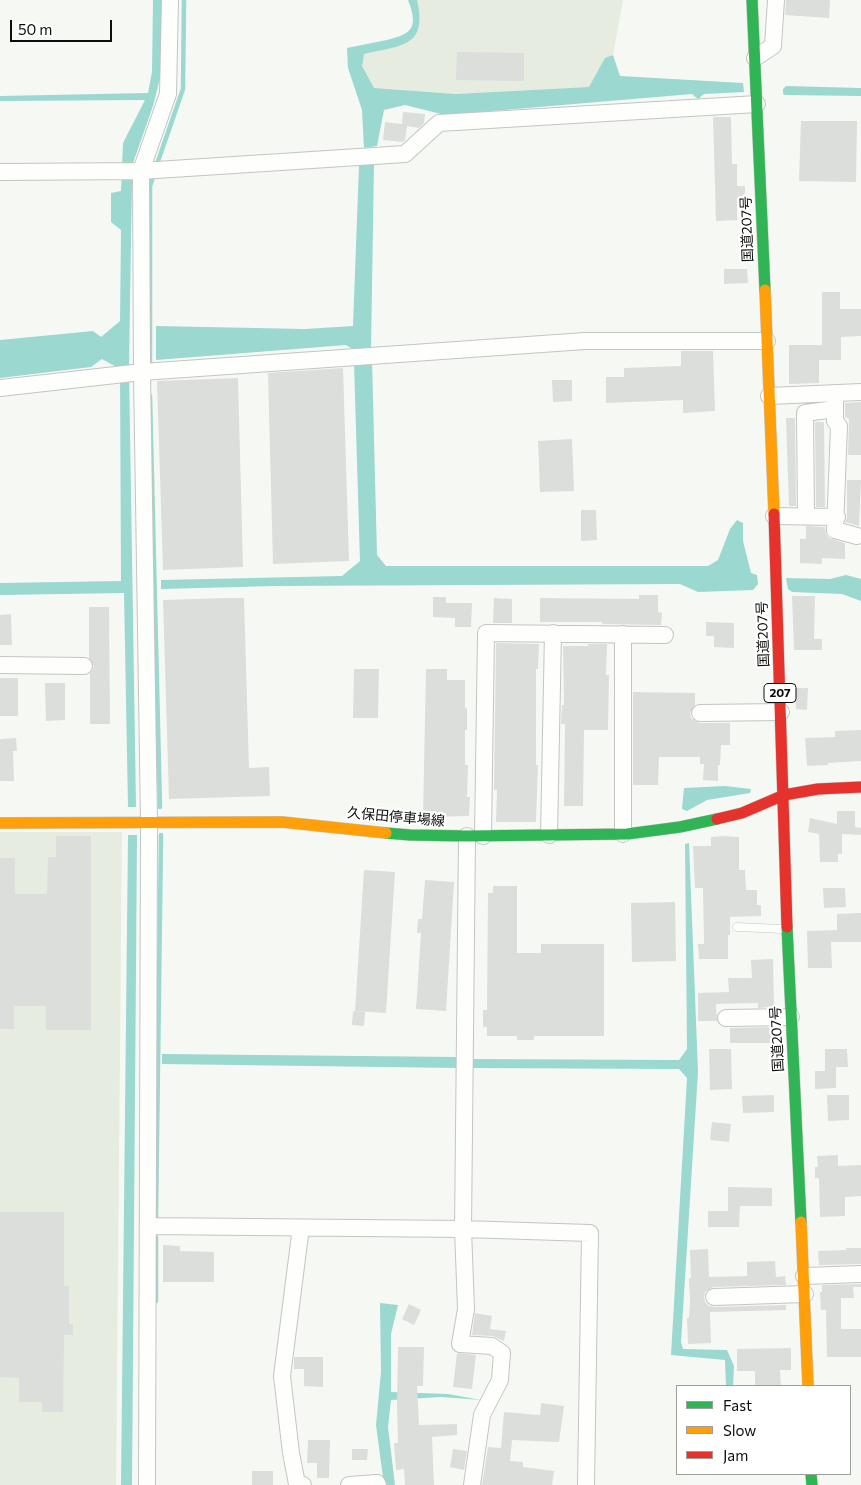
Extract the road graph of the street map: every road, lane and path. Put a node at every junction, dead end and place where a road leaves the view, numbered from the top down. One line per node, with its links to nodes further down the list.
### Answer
1 (170, 0): 6 (street)
2 (752, 0): 4 (main road, 国道207号 / 207)
3 (776, 0): 4 (street)
4 (755, 58): 5 (main road, 国道207号 / 207)
5 (757, 104): 6 (street); 8 (main road, 国道207号 / 207)
6 (139, 171): 7 (street); 9 (street)
7 (0, 172)
8 (767, 341): 9 (street); 12 (main road, 国道207号 / 207)
9 (143, 372): 10 (street); 27 (street)
10 (0, 388)
11 (861, 392): 13 (street)
12 (769, 396): 13 (street); 14 (main road, 国道207号 / 207)
13 (835, 401): 15 (street); 16 (street)
14 (774, 516): 15 (street); 23 (main road, 国道207号 / 207)
15 (806, 516): 16 (street)
16 (837, 516): 17 (street)
17 (857, 536)
18 (553, 634): 19 (street); 30 (street); 31 (street)
19 (623, 634): 20 (street); 29 (street)
20 (665, 635)
21 (0, 665): 22 (street)
22 (84, 666)
23 (781, 712): 24 (street); 26 (main road, 国道207号 / 207)
24 (700, 713)
25 (861, 787): 26 (main road, 久保田停車場線)
26 (784, 795): 29 (main road, 久保田停車場線); 33 (main road, 国道207号 / 207)
27 (149, 822): 28 (main road, 久保田停車場線); 31 (main road, 久保田停車場線); 36 (street)
28 (0, 823)
29 (622, 834): 30 (main road, 久保田停車場線)
30 (549, 835): 31 (main road, 久保田停車場線)
31 (475, 836): 38 (street)
32 (737, 927): 33 (lane)
33 (787, 929): 34 (main road, 国道207号 / 207)
34 (792, 1017): 35 (street); 40 (main road, 国道207号 / 207)
35 (726, 1018)
36 (148, 1226): 37 (street); 44 (street)
37 (296, 1228): 38 (street); 45 (street)
38 (463, 1229): 48 (street); 49 (street)
39 (861, 1274): 40 (street)
40 (804, 1276): 41 (main road, 国道207号 / 207)
41 (805, 1294): 42 (street); 43 (main road, 国道207号 / 207)
42 (714, 1297)
43 (808, 1385)
44 (148, 1485)
45 (303, 1485)
46 (349, 1485): 47 (street)
47 (378, 1485)
48 (472, 1485)
49 (586, 1485)

